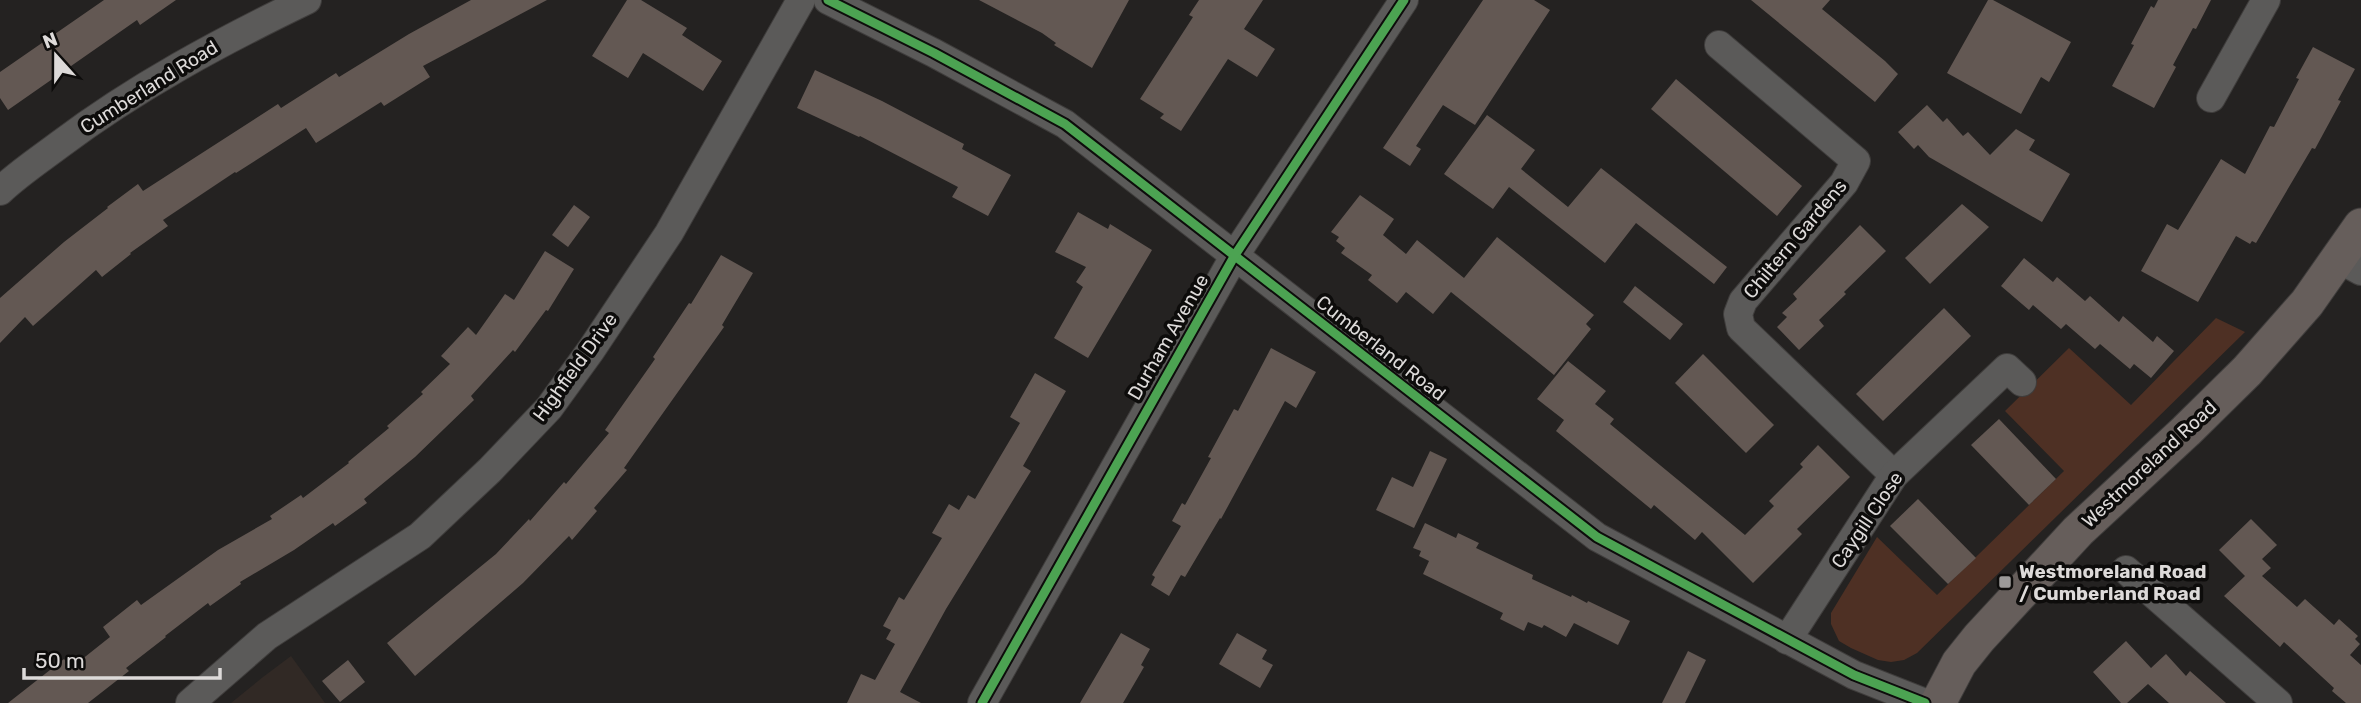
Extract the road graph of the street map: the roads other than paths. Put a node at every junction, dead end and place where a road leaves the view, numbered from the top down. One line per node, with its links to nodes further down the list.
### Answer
1 (307, 0): 8 (street, Cumberland Road)
2 (801, 0): 16 (street, Highfield Drive)
3 (828, 0): 10 (street, Cumberland Road)
4 (1404, 0): 10 (street, Durham Avenue)
5 (2266, 0): 7 (street)
6 (1720, 45): 13 (street, Chiltern Gardens)
7 (2211, 97)
8 (0, 191)
9 (2361, 226): 11 (main road, Westmoreland Road)
10 (1235, 255): 15 (street, Cumberland Road); 17 (street, Durham Avenue)
11 (2350, 265): 19 (main road, Westmoreland Road)
12 (2022, 382): 13 (street, Caygill Close)
13 (1894, 475): 15 (street, Caygill Close)
14 (2126, 570): 20 (street)
15 (1787, 640): 18 (street, Cumberland Road)
16 (190, 703)
17 (982, 703)
18 (1925, 703)
19 (1938, 703)
20 (2278, 703)

